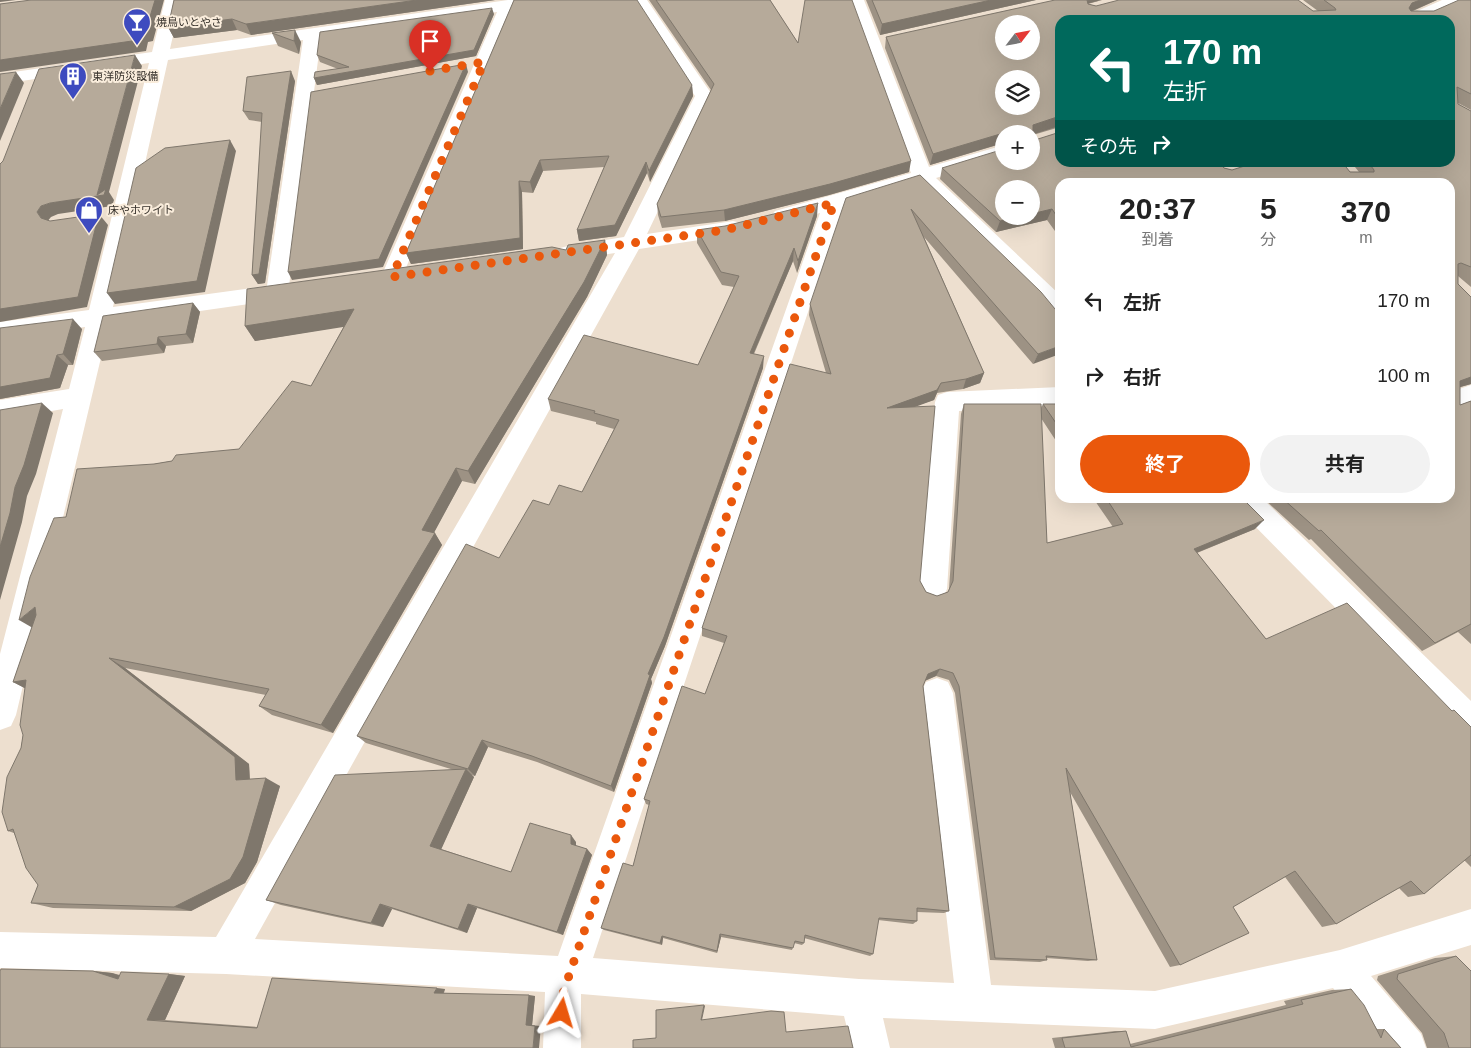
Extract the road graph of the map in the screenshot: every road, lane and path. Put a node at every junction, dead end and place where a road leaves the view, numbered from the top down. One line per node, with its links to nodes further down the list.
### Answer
1 (173, 0): 11 (street)
2 (528, 0): 6 (street)
3 (639, 0): 18 (street)
4 (856, 0): 10 (street)
5 (1456, 0): 7 (street)
6 (508, 5): 8 (street); 20 (street)
7 (1423, 15)
8 (313, 33): 11 (street); 22 (street)
9 (892, 40): 10 (street)
10 (872, 44): 16 (street)
11 (160, 55): 12 (street); 24 (street)
12 (39, 73): 13 (street); 14 (street)
13 (0, 78)
14 (30, 94)
15 (995, 154): 16 (street)
16 (922, 176): 17 (street); 23 (street)
17 (834, 203): 18 (street); 40 (street)
18 (631, 244): 19 (street); 38 (street)
19 (545, 256)
20 (420, 273)
21 (306, 289): 22 (street)
22 (277, 293): 24 (street)
23 (1055, 304)
24 (98, 316): 25 (street); 28 (street)
25 (0, 330)
26 (1471, 394): 29 (street)
27 (1055, 396): 32 (street)
28 (79, 397): 30 (street); 34 (street)
29 (1455, 402)
30 (0, 410)
31 (1250, 503): 35 (street)
32 (933, 589)
33 (937, 693): 42 (street)
34 (0, 715)
35 (1471, 723)
36 (1471, 927): 39 (street)
37 (0, 950): 38 (street)
38 (226, 956): 40 (street)
39 (1340, 968): 42 (street); 45 (street)
40 (571, 975): 41 (street); 43 (street)
41 (859, 998): 42 (street); 44 (street)
42 (975, 1002)
43 (562, 1048)
44 (871, 1048)
45 (1407, 1048)

